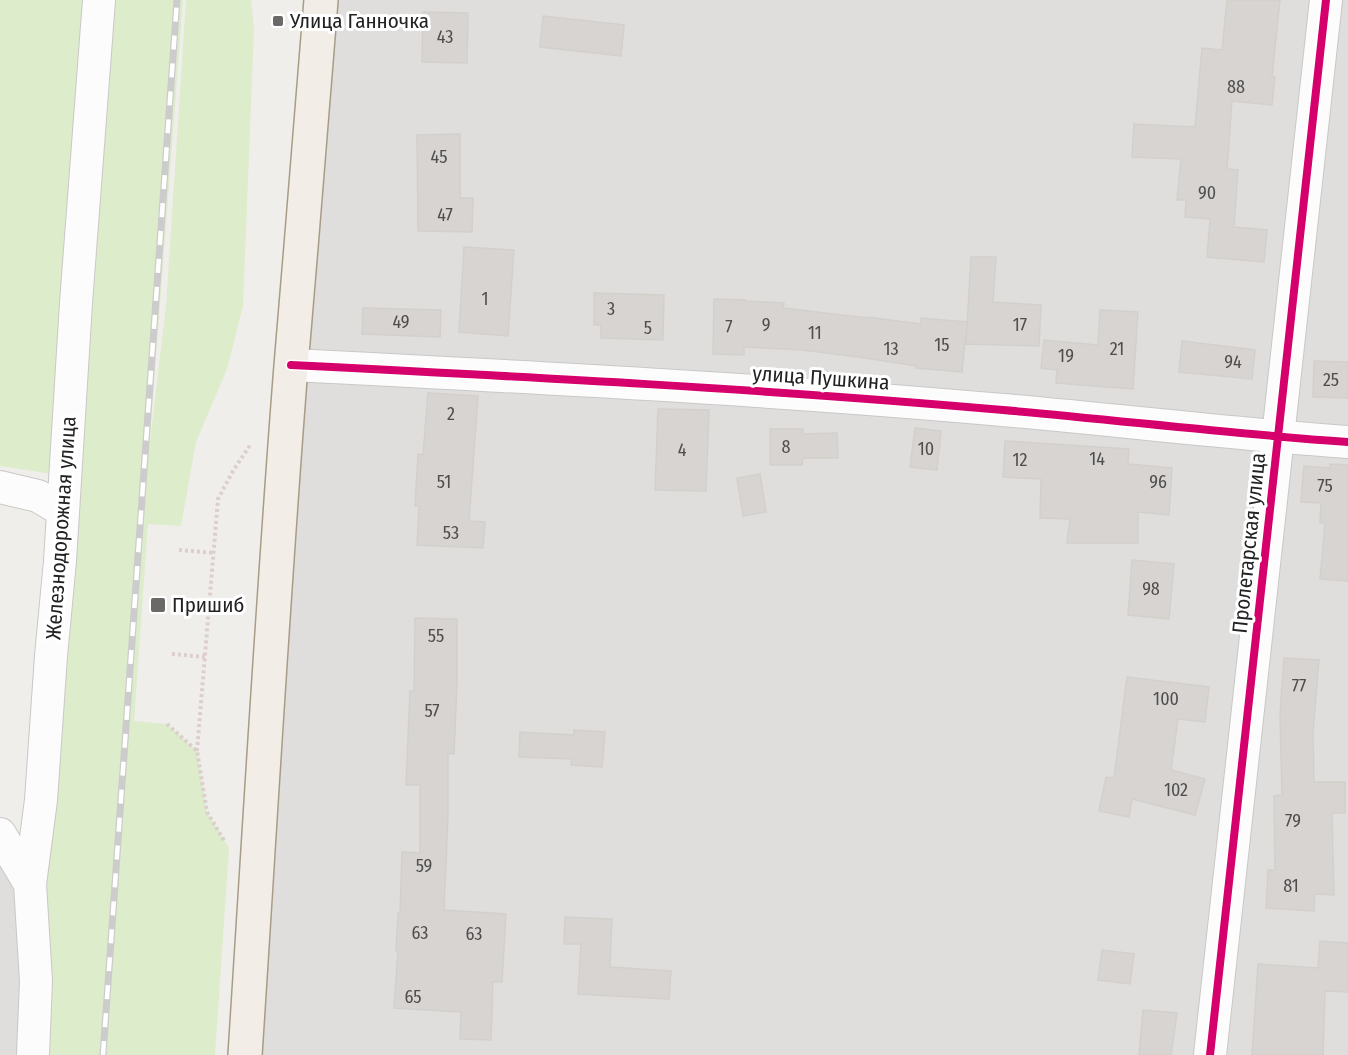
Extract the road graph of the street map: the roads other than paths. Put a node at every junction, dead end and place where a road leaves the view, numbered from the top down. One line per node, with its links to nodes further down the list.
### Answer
1 (99, 0): 8 (street, Железнодорожная улица)
2 (321, 0): 4 (main road)
3 (1326, 0): 5 (street, Пролетарская улица)
4 (291, 365): 5 (street, улица Пушкина); 12 (main road)
5 (1279, 437): 6 (street, улица Пушкина); 13 (street, Пролетарская улица)
6 (1348, 442)
7 (0, 487): 8 (street)
8 (63, 511): 10 (street, Железнодорожная улица)
9 (0, 834): 10 (street)
10 (30, 884): 11 (street, Железнодорожная улица)
11 (33, 1055)
12 (245, 1055)
13 (1210, 1055)

